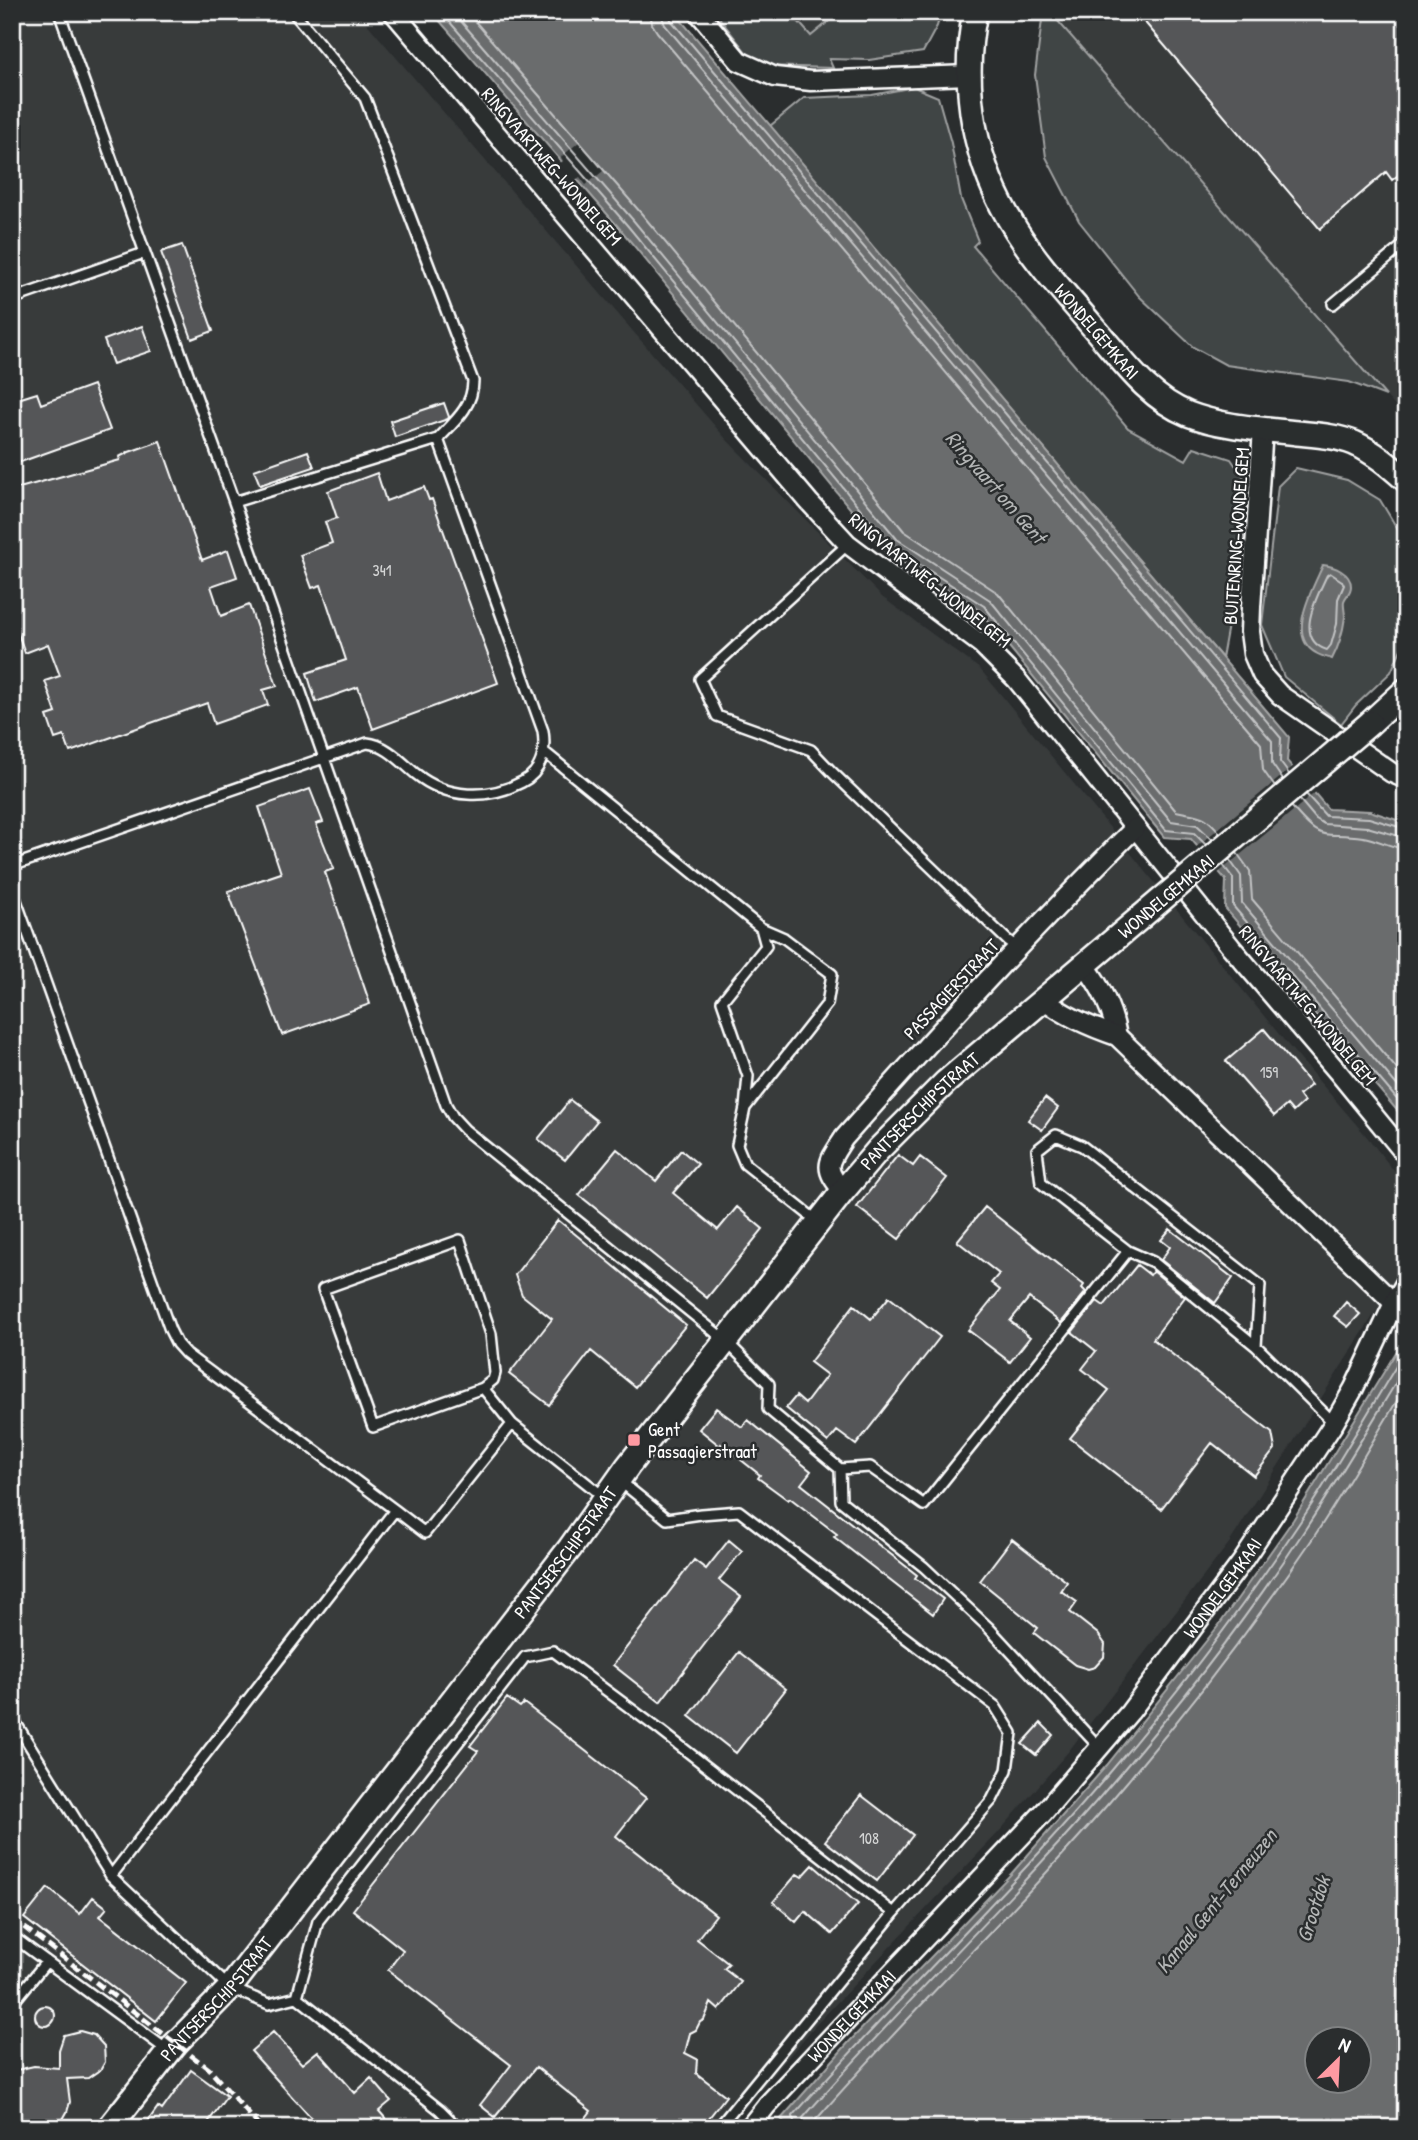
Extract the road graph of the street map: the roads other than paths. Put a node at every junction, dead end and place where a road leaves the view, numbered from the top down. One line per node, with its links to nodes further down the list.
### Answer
1 (59, 12): 8 (lane)
2 (293, 12): 12 (lane)
3 (393, 12): 15 (street, RINGVAARTWEG-WONDELGEM)
4 (698, 12): 6 (street)
5 (975, 12): 6 (main road, WONDELGEMKAAI)
6 (969, 75): 11 (main road, WONDELGEMKAAI)
7 (1406, 243): 10 (lane)
8 (144, 253): 9 (lane); 14 (lane)
9 (12, 299)
10 (1334, 304)
11 (1263, 429): 13 (main road, WONDELGEMKAAI); 19 (street, BUITENRING-WONDELGEM)
12 (438, 439): 14 (lane); 17 (lane)
13 (1406, 480)
14 (234, 502): 18 (lane)
15 (848, 544): 20 (street, RINGVAARTWEG-WONDELGEM); 24 (lane)
16 (1406, 690): 25 (main road, WONDELGEMKAAI, bridge)
17 (543, 751): 18 (lane); 23 (lane)
18 (324, 758): 21 (lane); 35 (lane)
19 (1406, 779)
20 (1135, 828): 24 (street, PASSAGIERSTRAAT); 29 (street, RINGVAARTWEG-WONDELGEM)
21 (12, 866)
22 (12, 888): 42 (lane)
23 (761, 928): 28 (lane); 28 (lane)
24 (1018, 948): 30 (street, PASSAGIERSTRAAT)
25 (1084, 964): 26 (main road, WONDELGEMKAAI); 27 (street)
26 (1043, 999): 27 (street); 30 (main road, PANTSERSCHIPSTRAAT)
27 (1117, 1036): 34 (street)
28 (745, 1108): 31 (lane)
29 (1406, 1155)
30 (843, 1191): 31 (main road, PANTSERSCHIPSTRAAT)
31 (818, 1222): 35 (main road, PANTSERSCHIPSTRAAT)
32 (1128, 1251): 36 (lane); 36 (lane); 40 (lane)
33 (1406, 1282): 34 (street)
34 (1394, 1303): 38 (street, WONDELGEMKAAI)
35 (726, 1341): 40 (lane); 41 (main road, PANTSERSCHIPSTRAAT)
36 (1256, 1346): 38 (lane)
37 (483, 1388): 37 (lane); 39 (lane)
38 (1334, 1423): 44 (street, WONDELGEMKAAI)
39 (512, 1424): 41 (lane); 42 (lane)
40 (840, 1469): 44 (lane)
41 (612, 1489): 46 (lane); 49 (main road, PANTSERSCHIPSTRAAT)
42 (395, 1510): 45 (lane)
43 (12, 1717): 45 (lane)
44 (1099, 1747): 56 (street, WONDELGEMKAAI)
45 (111, 1876): 49 (lane)
46 (894, 1913): 50 (lane); 55 (lane)
47 (12, 1936): 48 (lane)
48 (46, 1962): 51 (lane); 52 (lane)
49 (230, 1988): 50 (lane); 52 (main road, PANTSERSCHIPSTRAAT)
50 (297, 1997): 54 (lane)
51 (12, 2004)
52 (169, 2051): 53 (main road, PANTSERSCHIPSTRAAT)
53 (110, 2128)
54 (458, 2128)
55 (718, 2128)
56 (749, 2128)

